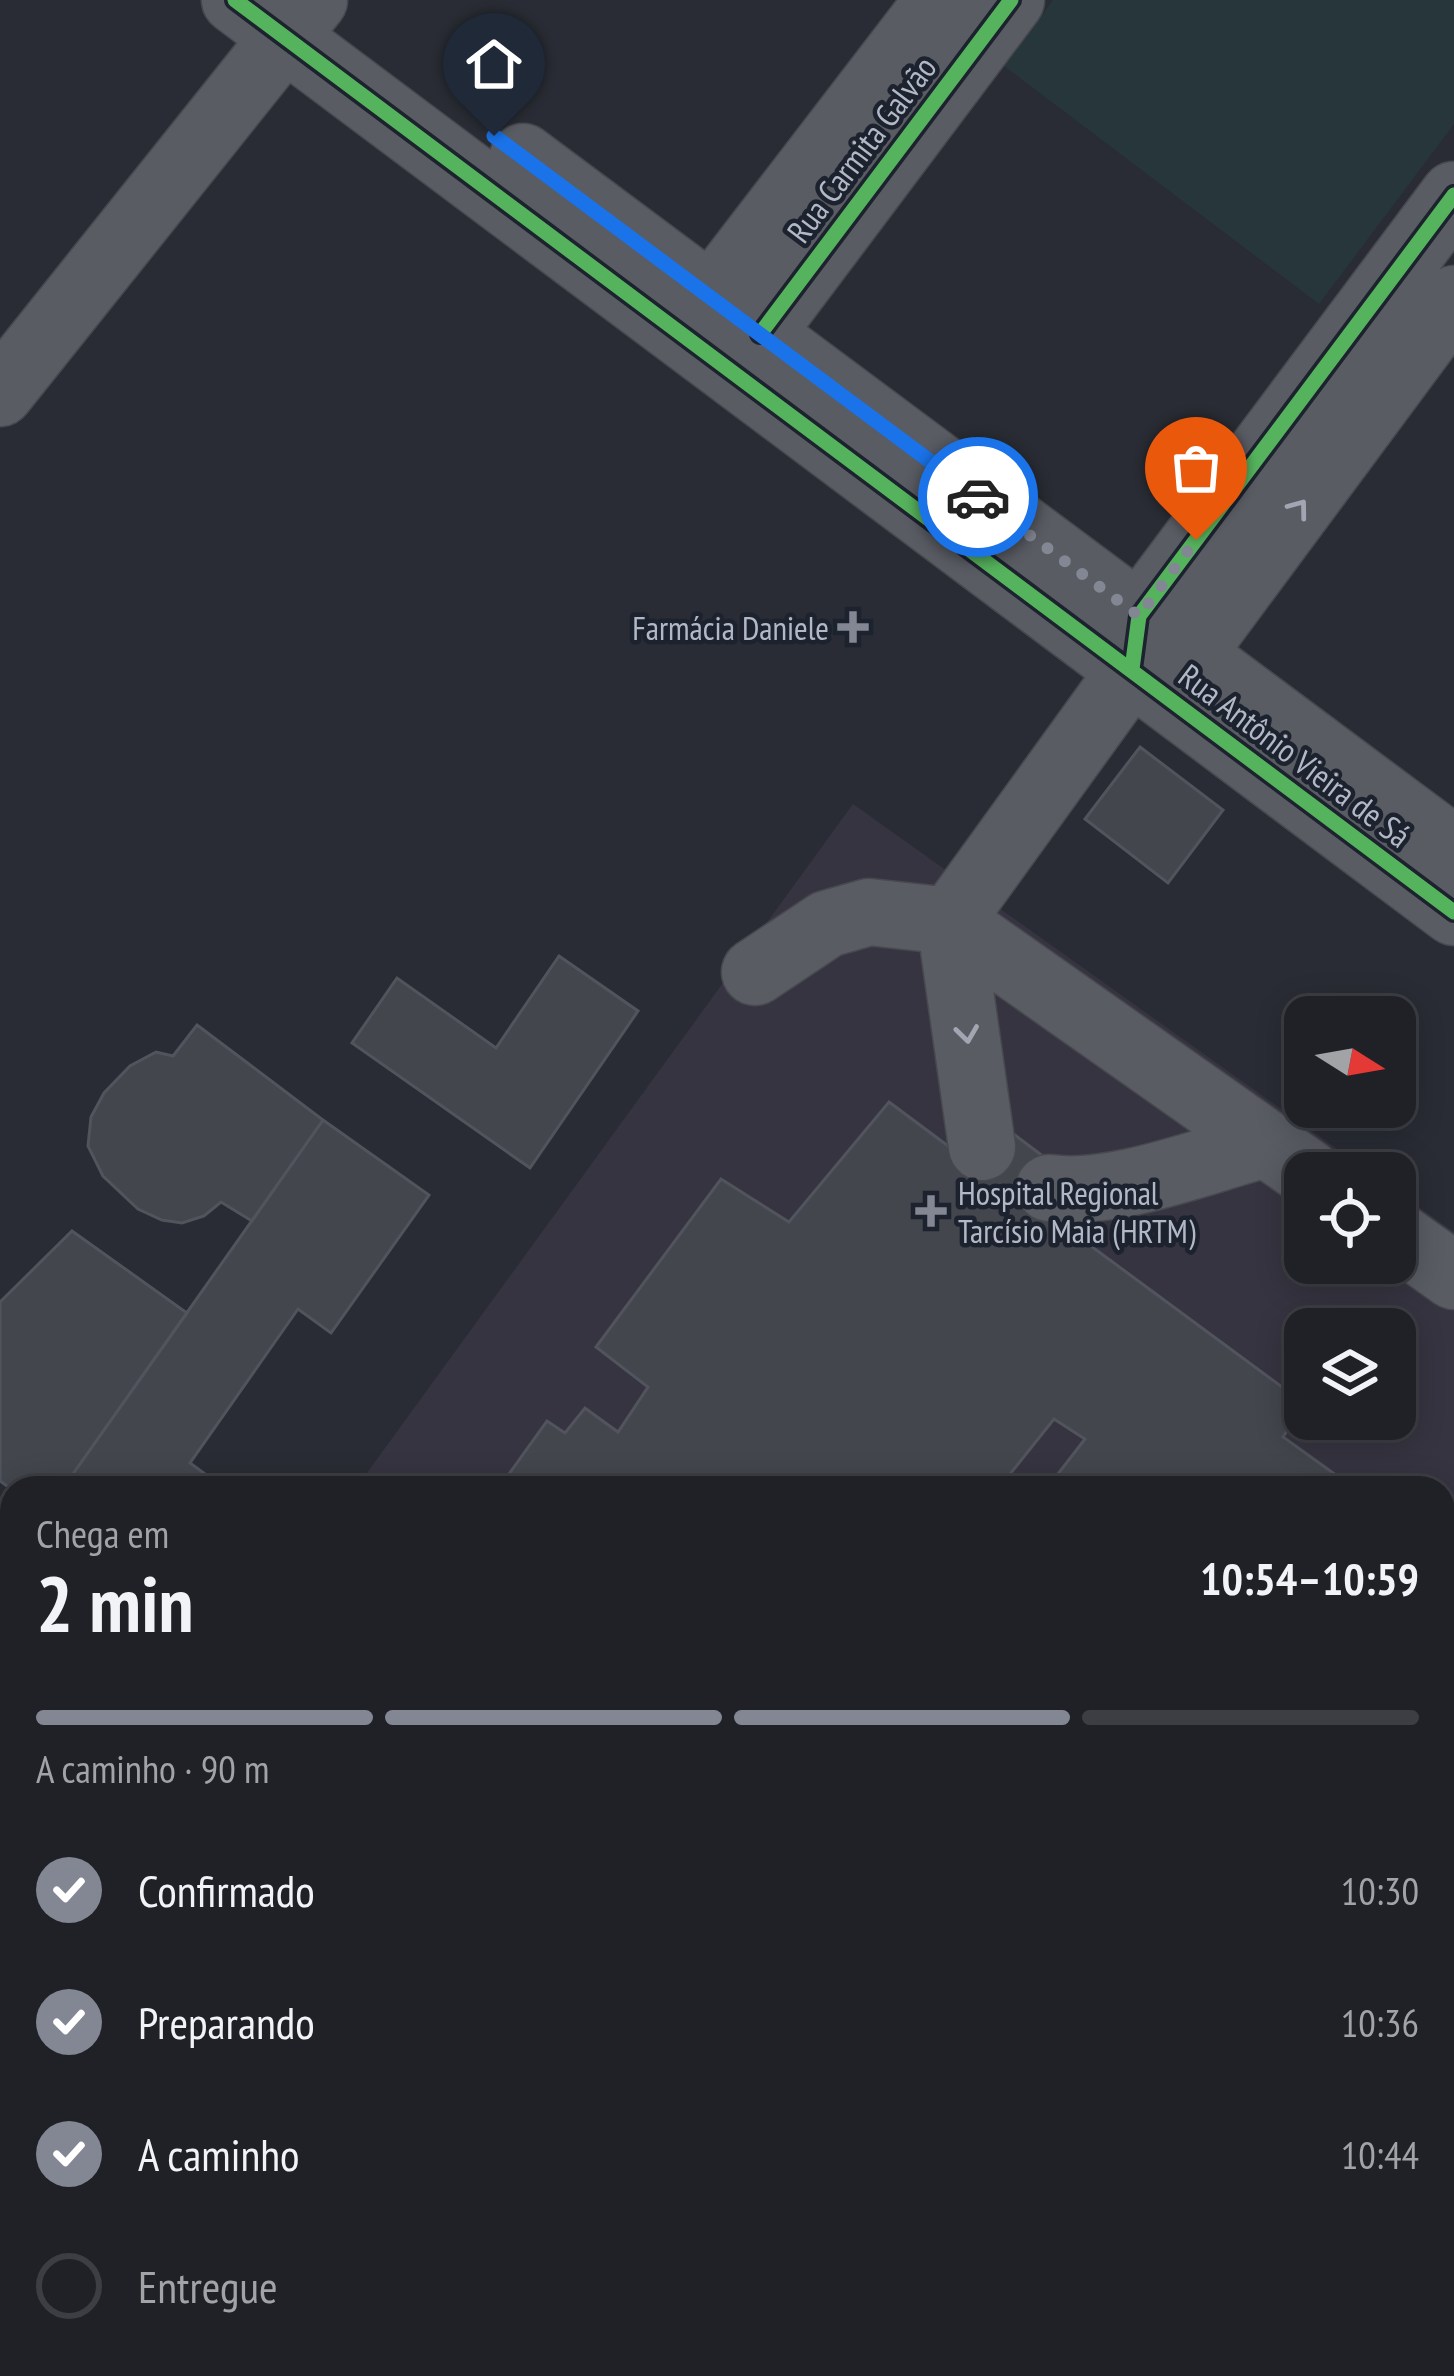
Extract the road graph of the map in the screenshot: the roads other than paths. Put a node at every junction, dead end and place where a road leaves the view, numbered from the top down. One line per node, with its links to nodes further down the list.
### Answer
1 (939, 0): 6 (street, Rua Carmita Galvão)
2 (1011, 0): 6 (street, Rua Carmita Galvão)
3 (292, 8): 6 (street, Rua Antônio Vieira de Sá); 7 (street); 8 (street, Rua Antônio Vieira de Sá)
4 (1454, 195): 8 (street)
5 (1454, 299): 8 (street, one-way to 5)
6 (735, 315): 8 (street, Rua Antônio Vieira de Sá)
7 (0, 393)
8 (1154, 647): 9 (street, Rua Antônio Vieira de Sá); 10 (street, Rua Antônio Vieira de Sá); 11 (street)
9 (1454, 850)
10 (1454, 912)
11 (950, 921): 12 (street); 13 (street, one-way to 13); 14 (street)
12 (755, 972)
13 (982, 1147)
14 (1284, 1156)
15 (1284, 1159): 16 (street)
16 (1049, 1188)
17 (1416, 1249): 18 (street)
18 (1454, 1276)

